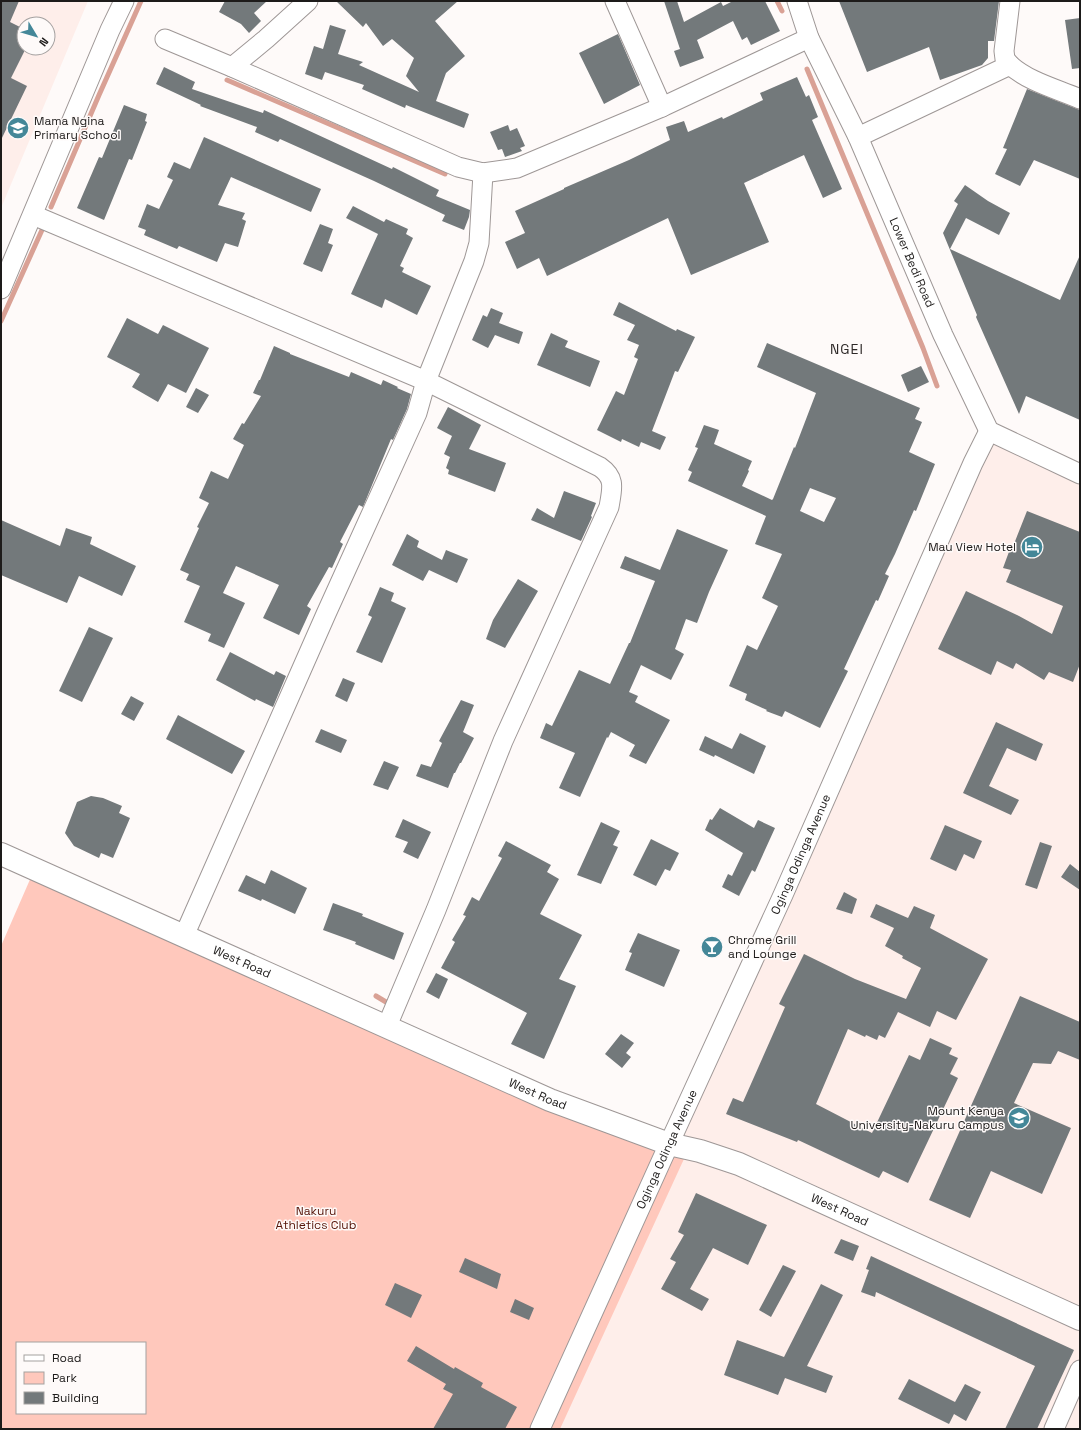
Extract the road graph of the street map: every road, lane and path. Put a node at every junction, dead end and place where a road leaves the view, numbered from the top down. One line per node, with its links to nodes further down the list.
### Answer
1 (124, 1): 14 (street)
2 (308, 1): 9 (street)
3 (615, 1): 11 (street)
4 (797, 1): 6 (street, Lower Bedi Road)
5 (1010, 1): 8 (street)
6 (809, 38): 11 (street); 12 (street, Lower Bedi Road)
7 (165, 39): 9 (street)
8 (1010, 65): 10 (street); 12 (street)
9 (232, 67): 13 (street)
10 (1080, 99)
11 (662, 107): 13 (street)
12 (858, 137): 17 (street, Lower Bedi Road)
13 (483, 173): 16 (street)
14 (33, 215): 15 (street); 16 (street)
15 (1, 289)
16 (426, 381): 20 (street); 21 (street)
17 (989, 431): 18 (street); 22 (street, Oginga Odinga Avenue)
18 (1080, 474)
19 (1, 854): 20 (street, West Road)
20 (184, 936): 21 (street, West Road)
21 (386, 1026): 22 (street, West Road)
22 (669, 1144): 23 (street, West Road); 25 (street, Oginga Odinga Avenue)
23 (1080, 1319)
24 (1080, 1370): 26 (street)
25 (540, 1429)
26 (1054, 1429)

